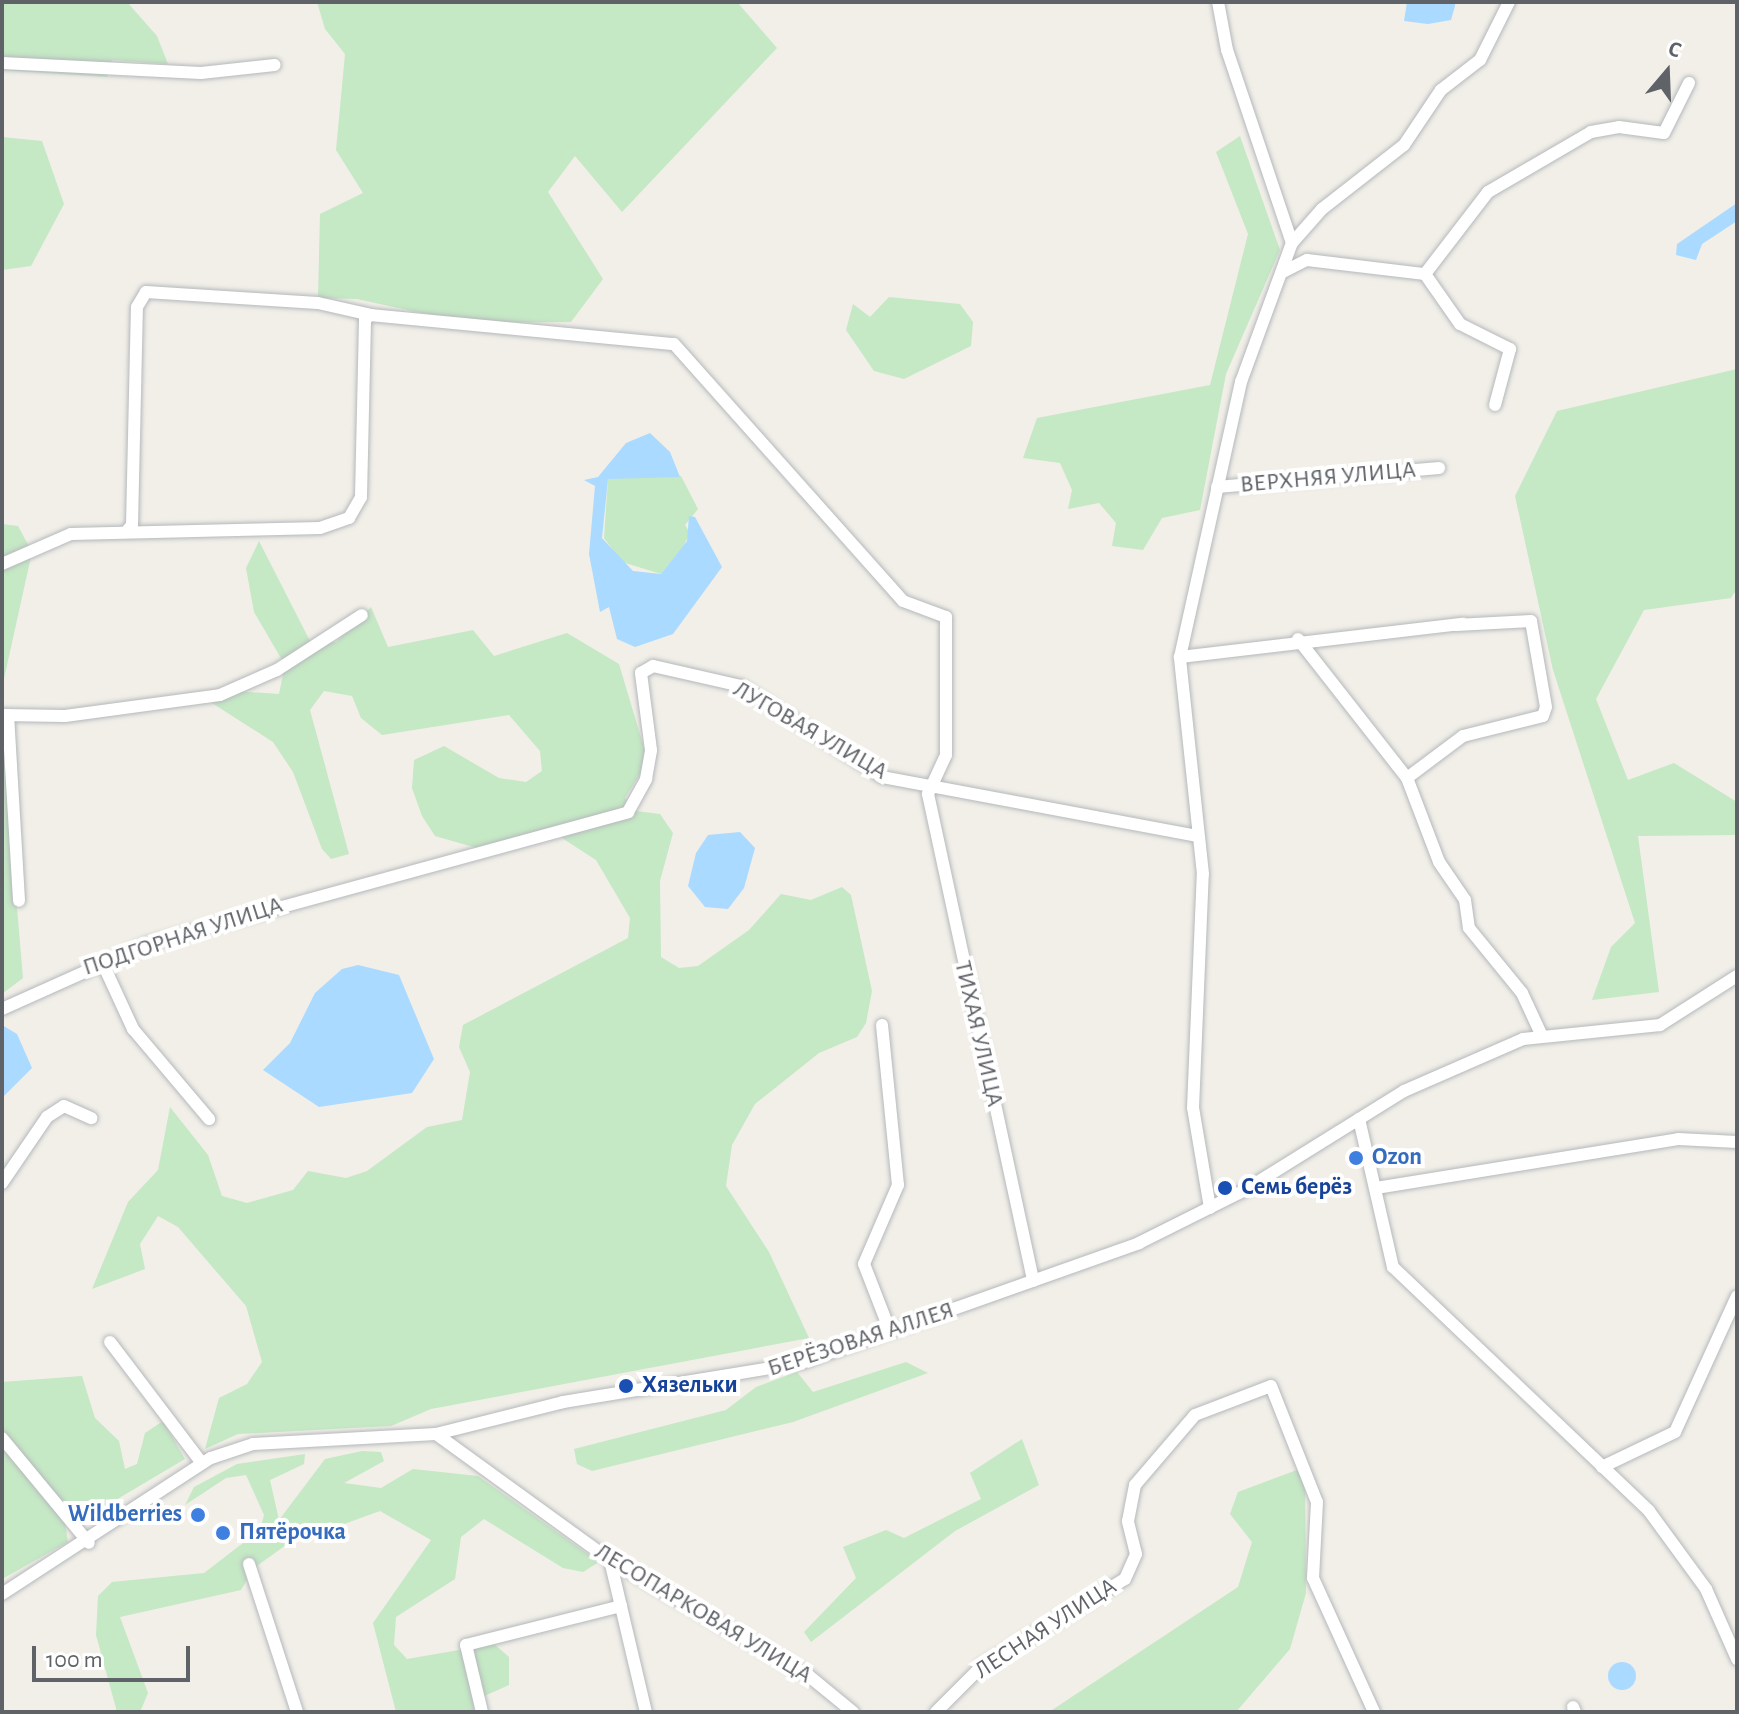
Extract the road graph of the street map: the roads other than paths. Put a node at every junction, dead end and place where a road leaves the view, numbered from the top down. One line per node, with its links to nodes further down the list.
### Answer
1 (1218, 2): 6 (street)
2 (1509, 2): 6 (street)
3 (2, 63): 4 (street)
4 (275, 65)
5 (1689, 83): 9 (street)
6 (1292, 243): 7 (street); 8 (street)
7 (1307, 260): 8 (street); 9 (street)
8 (1283, 272): 13 (street)
9 (1425, 274): 11 (street)
10 (371, 315): 14 (street); 14 (street); 21 (street)
11 (1495, 405)
12 (1439, 468): 13 (street, ВЕРХНЯЯ УЛИЦА)
13 (1217, 487): 18 (street)
14 (126, 532): 15 (street)
15 (2, 564)
16 (362, 615): 19 (street)
17 (1298, 639): 18 (street); 20 (street); 20 (street)
18 (1180, 657): 22 (street)
19 (5, 715): 24 (street)
20 (1407, 778): 29 (street)
21 (931, 787): 22 (street, ЛУГОВАЯ УЛИЦА); 23 (street, ЛУГОВАЯ УЛИЦА); 37 (street, ТИХАЯ УЛИЦА)
22 (1198, 836): 36 (street)
23 (370, 880): 25 (street, ПОДГОРНАЯ УЛИЦА)
24 (19, 901)
25 (103, 964): 27 (street, ПОДГОРНАЯ УЛИЦА); 31 (street)
26 (1737, 976): 29 (street, БЕРЁЗОВАЯ АЛЛЕЯ)
27 (2, 1009)
28 (882, 1025): 39 (street)
29 (1542, 1036): 32 (street, БЕРЁЗОВАЯ АЛЛЕЯ)
30 (91, 1118): 34 (street)
31 (209, 1119)
32 (1359, 1119): 35 (street); 36 (street, БЕРЁЗОВАЯ АЛЛЕЯ)
33 (1737, 1142): 35 (street)
34 (2, 1183)
35 (1376, 1188): 44 (street)
36 (1210, 1208): 37 (street, БЕРЁЗОВАЯ АЛЛЕЯ)
37 (1033, 1281): 39 (street, БЕРЁЗОВАЯ АЛЛЕЯ)
38 (1737, 1296): 44 (street)
39 (890, 1331): 41 (street, БЕРЁЗОВАЯ АЛЛЕЯ)
40 (110, 1342): 43 (street)
41 (436, 1434): 43 (street, БЕРЁЗОВАЯ АЛЛЕЯ); 46 (street, ЛЕСОПАРКОВАЯ УЛИЦА)
42 (2, 1438): 45 (street)
43 (202, 1463): 45 (street, БЕРЁЗОВАЯ АЛЛЕЯ)
44 (1602, 1467): 50 (street)
45 (89, 1543): 48 (street, БЕРЁЗОВАЯ АЛЛЕЯ)
46 (610, 1560): 49 (street); 54 (street, ЛЕСОПАРКОВАЯ УЛИЦА)
47 (249, 1564): 51 (street)
48 (2, 1594)
49 (621, 1606): 52 (street); 53 (street)
50 (1737, 1659)
51 (297, 1712)
52 (482, 1712)
53 (646, 1712)
54 (853, 1712)
55 (936, 1712): 56 (street, ЛЕСНАЯ УЛИЦА)
56 (1374, 1712)

